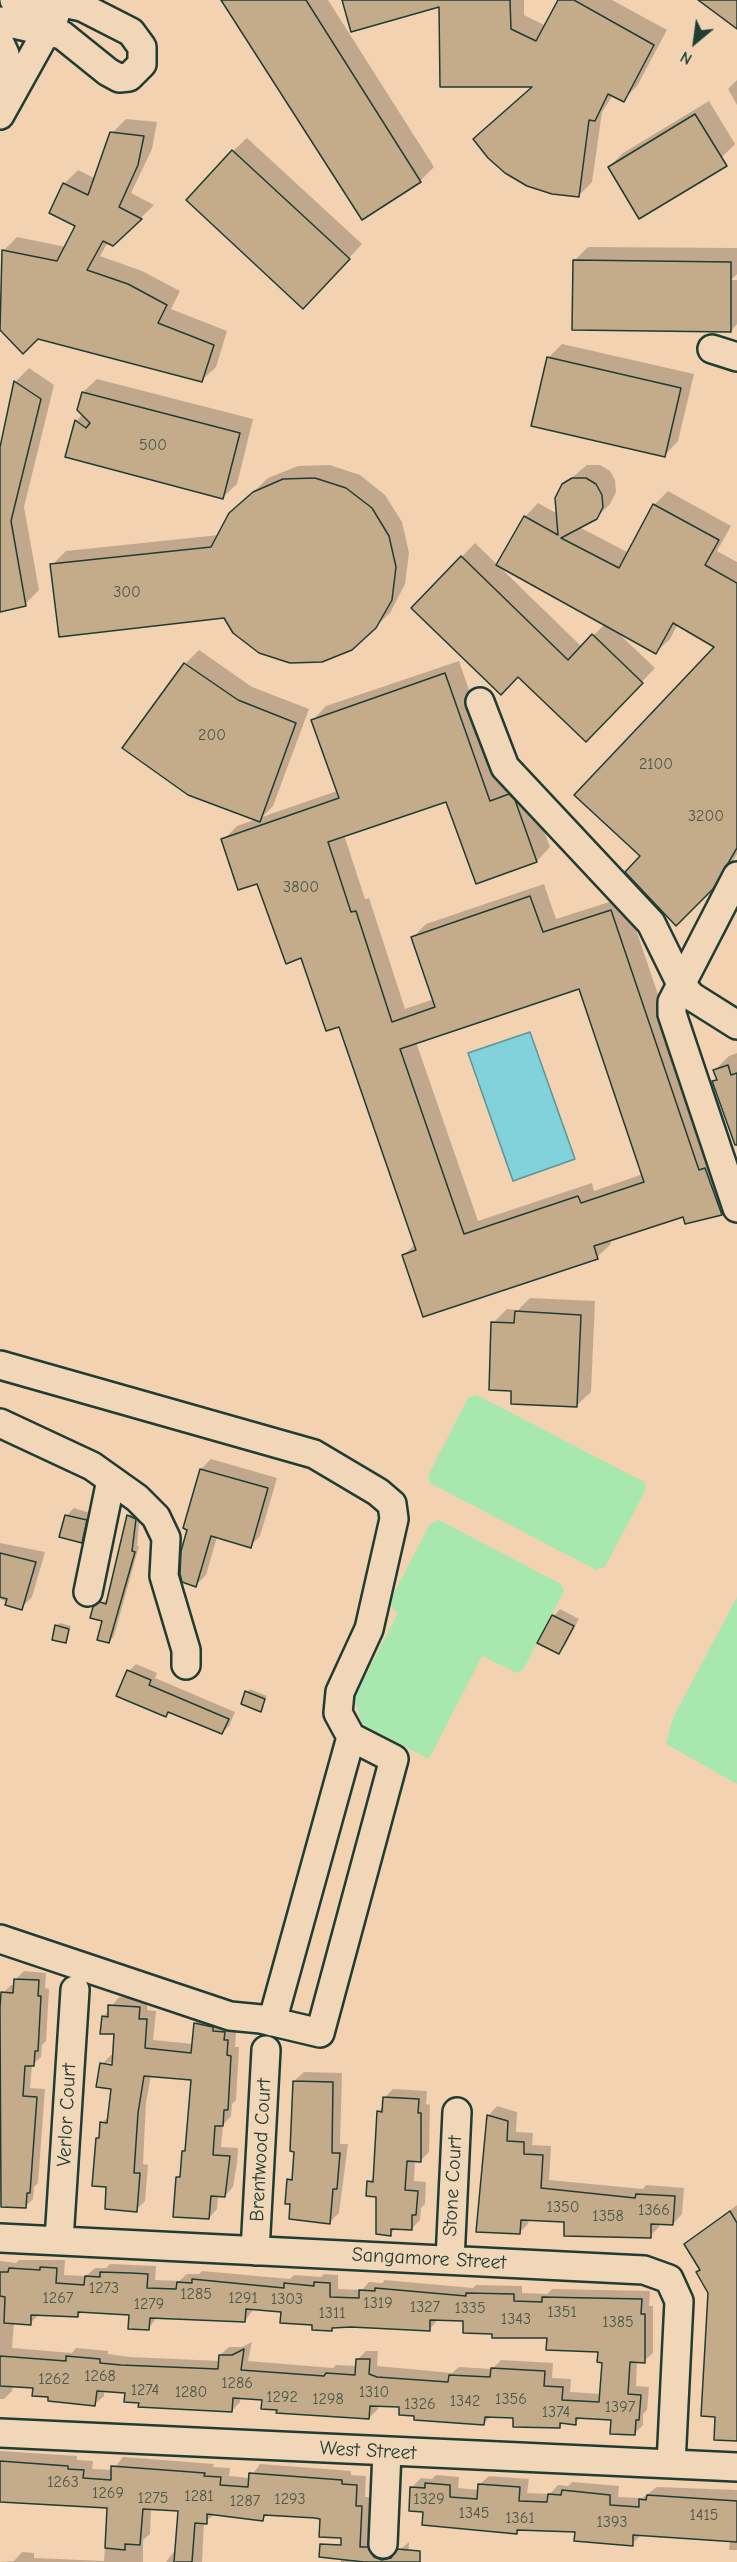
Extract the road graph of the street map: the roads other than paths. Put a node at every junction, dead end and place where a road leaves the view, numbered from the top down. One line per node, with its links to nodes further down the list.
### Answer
1 (14, 0): 2 (street)
2 (65, 1): 4 (street); 4 (street)
3 (0, 21): 4 (street)
4 (45, 30): 6 (street)
5 (0, 43): 6 (street)
6 (6, 103)
7 (480, 702): 9 (street)
8 (737, 876): 9 (street)
9 (680, 982): 10 (street); 11 (street)
10 (737, 1025)
11 (737, 1208)
12 (0, 1365): 17 (street)
13 (0, 1423): 14 (street)
14 (111, 1480): 15 (street); 16 (street)
15 (88, 1592)
16 (186, 1665)
17 (351, 1737): 20 (street); 20 (street)
18 (0, 1939): 20 (street)
19 (75, 1990): 24 (street, Verlor Court)
20 (272, 2022)
21 (266, 2050): 25 (street, Brentwood Court)
22 (457, 2112): 26 (street, Stone Court)
23 (0, 2238): 24 (street, Sangamore Street)
24 (59, 2240): 25 (street, Sangamore Street)
25 (255, 2251): 26 (street, Sangamore Street)
26 (450, 2260): 29 (street, Sangamore Street)
27 (0, 2433): 28 (street, West Street)
28 (387, 2452): 29 (street, West Street); 31 (street)
29 (671, 2464): 30 (street, West Street)
30 (737, 2467)
31 (382, 2544)

